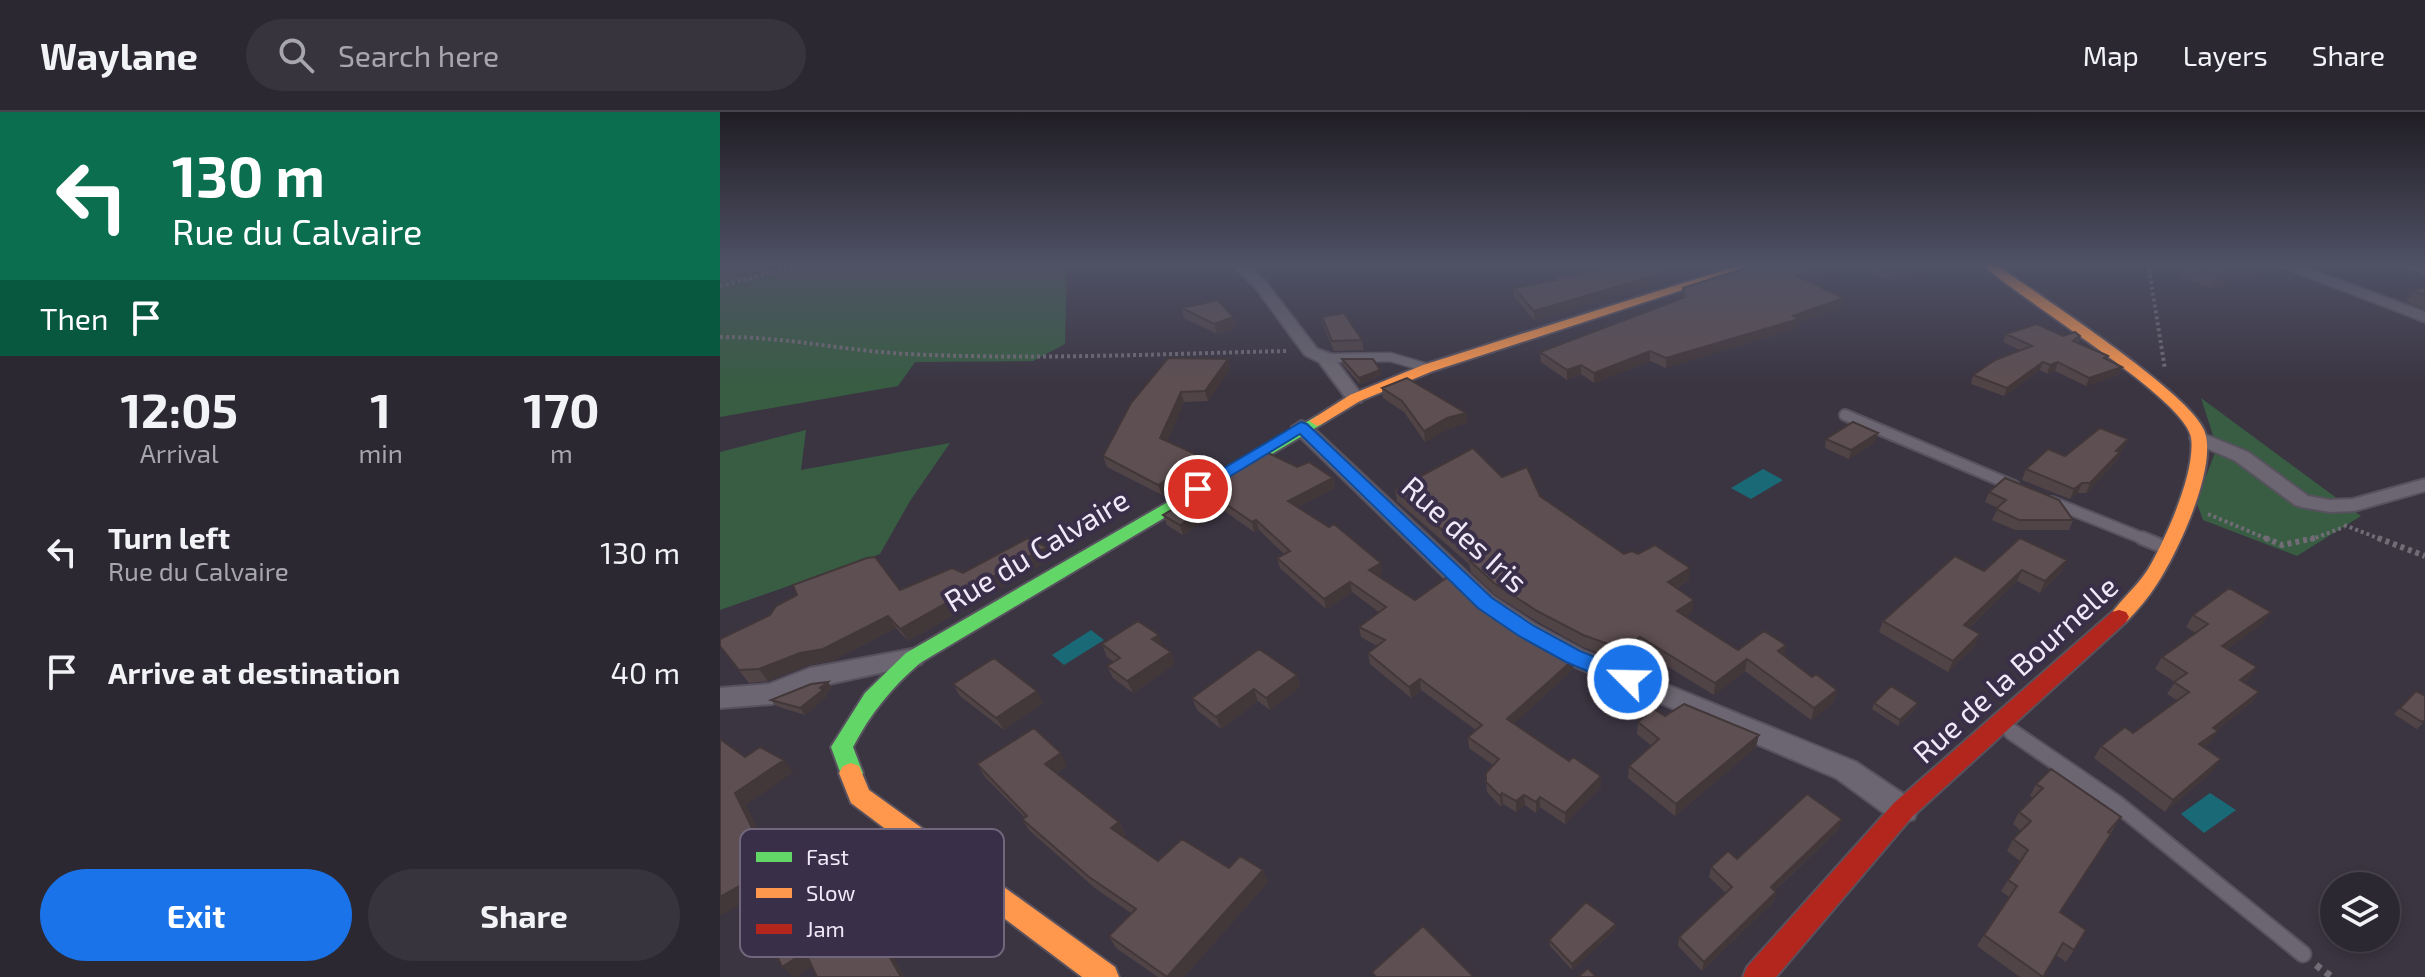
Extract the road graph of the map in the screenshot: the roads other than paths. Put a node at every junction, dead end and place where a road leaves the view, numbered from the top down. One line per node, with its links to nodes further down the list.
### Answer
1 (1276, 303): 6 (street)
2 (1632, 303): 7 (street, Rue du Calvaire)
3 (2041, 303): 11 (street)
4 (2388, 303): 5 (street)
5 (2425, 317)
6 (1318, 355): 7 (lane); 8 (street)
7 (1428, 368): 8 (street, Rue du Calvaire)
8 (1355, 398): 10 (street, Rue du Calvaire)
9 (1845, 415): 13 (lane)
10 (1301, 427): 16 (street, Rue du Calvaire); 19 (street, Rue des Iris)
11 (2199, 438): 12 (street); 15 (street, Rue de la Bournelle)
12 (2425, 485)
13 (2022, 489)
14 (2036, 495): 15 (lane)
15 (2170, 550): 18 (street, Rue de la Bournelle)
16 (913, 658): 17 (street); 20 (street, Rue du Calvaire)
17 (720, 698)
18 (1999, 723): 19 (street, Rue de la Bournelle); 22 (lane)
19 (1903, 810): 24 (street, Rue de la Bournelle)
20 (905, 829)
21 (1004, 902): 23 (street, Rue du Calvaire)
22 (2303, 954)
23 (1105, 977)
24 (1757, 977)

